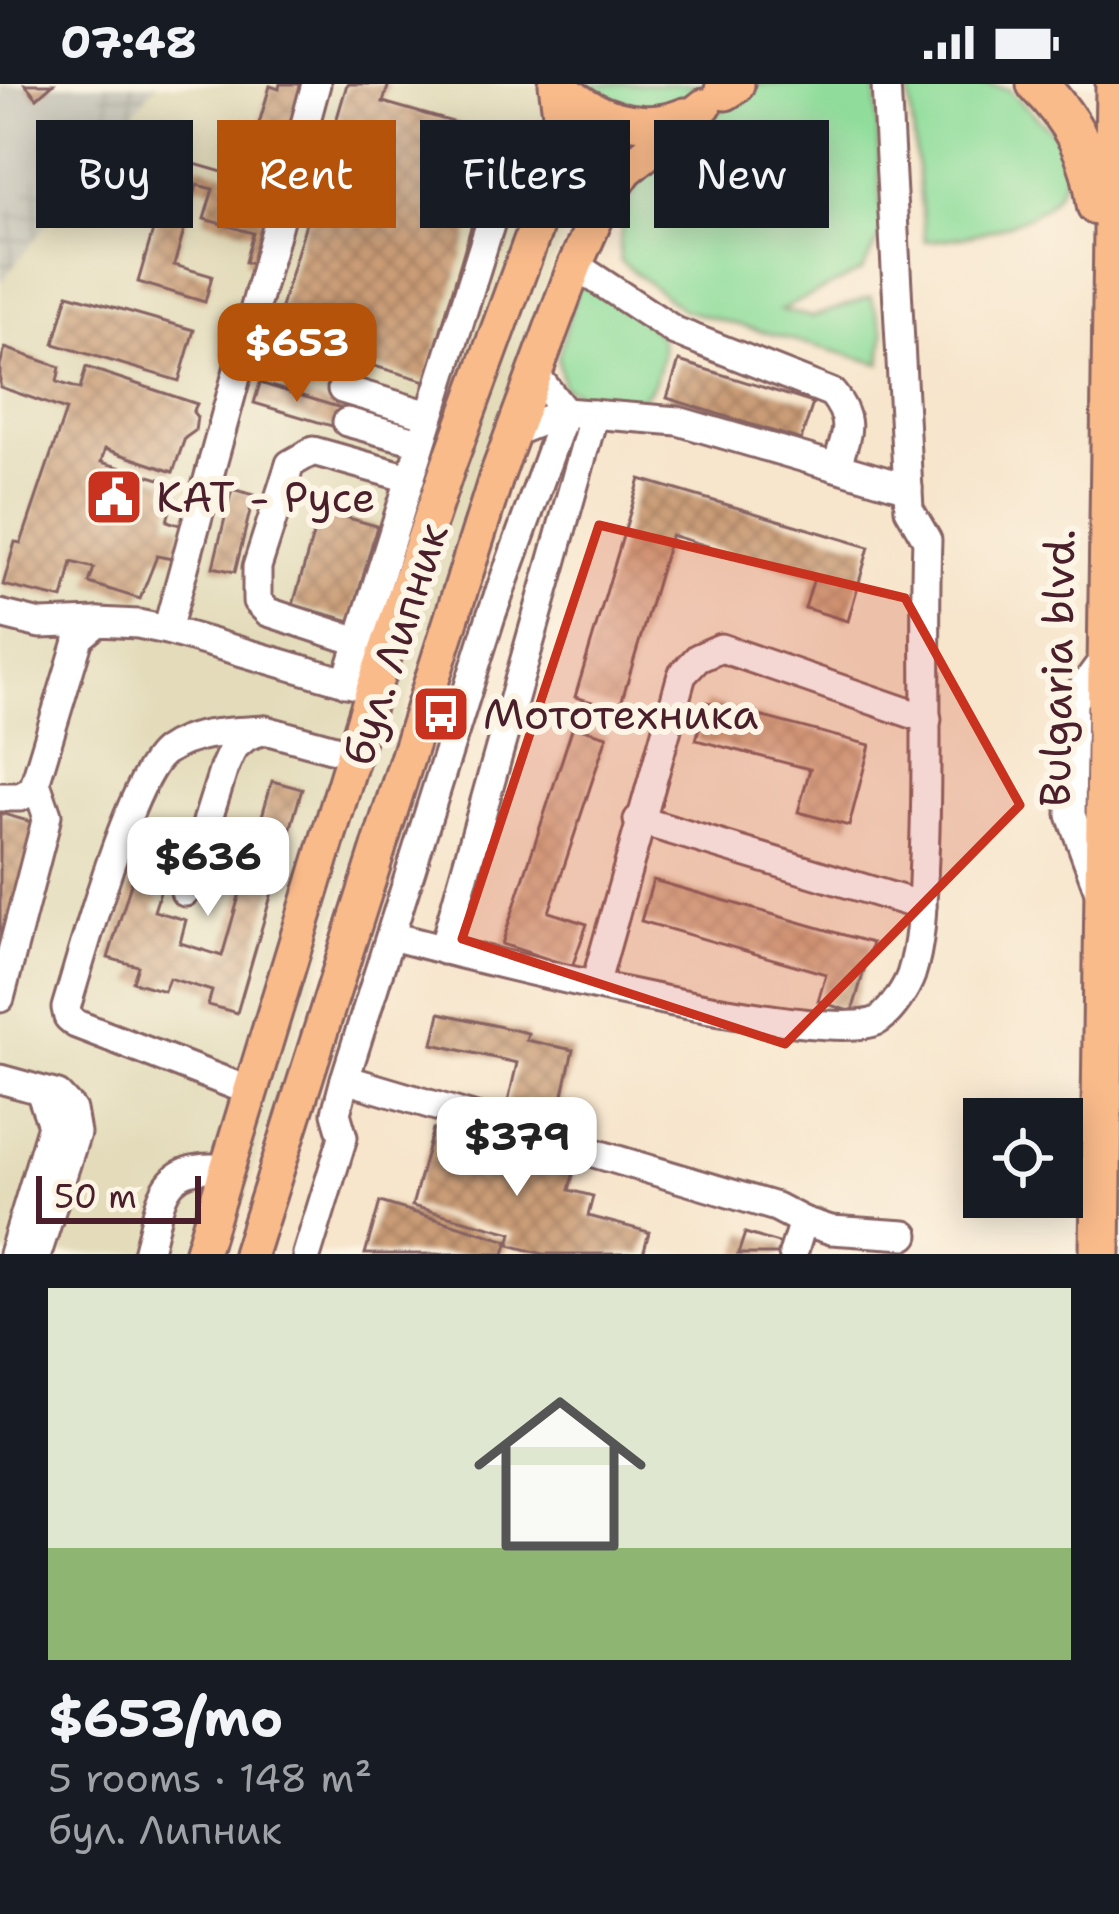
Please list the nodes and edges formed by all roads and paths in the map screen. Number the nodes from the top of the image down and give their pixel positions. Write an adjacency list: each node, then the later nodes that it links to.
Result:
1 (316, 84): 25 (lane)
2 (556, 84): 6 (main road); 7 (main road, бул. Липник)
3 (886, 84): 22 (lane)
4 (1037, 84): 11 (highway)
5 (1116, 84): 11 (highway, Bulgaria blvd.)
6 (723, 91): 10 (main road, бул. Липник)
7 (560, 120)
8 (489, 228): 13 (lane)
9 (535, 228): 15 (main road, бул. Липник)
10 (575, 265): 12 (main road, бул. Липник); 20 (lane)
11 (1110, 361): 57 (highway, Bulgaria blvd.)
12 (535, 374): 16 (lane); 19 (main road, бул. Липник)
13 (438, 387): 15 (lane); 18 (lane)
14 (342, 389): 18 (lane)
15 (473, 397): 27 (main road, бул. Липник)
16 (579, 413): 19 (lane); 20 (lane); 36 (lane); 37 (lane)
17 (347, 422): 18 (lane)
18 (425, 429): 21 (lane)
19 (514, 432): 44 (main road, бул. Липник)
20 (836, 467): 22 (lane)
21 (409, 478): 26 (lane); 26 (lane)
22 (908, 488): 28 (lane)
23 (0, 614): 24 (lane)
24 (98, 622): 25 (lane); 31 (lane)
25 (167, 630): 27 (lane)
26 (360, 642): 27 (lane)
27 (360, 687): 30 (main road, бул. Липник)
28 (927, 719): 33 (lane); 35 (lane)
29 (265, 730): 30 (lane); 34 (lane); 43 (lane)
30 (353, 754): 43 (main road, бул. Липник)
31 (36, 783): 32 (lane); 39 (lane)
32 (0, 796)
33 (638, 820): 35 (lane); 38 (lane)
34 (185, 892)
35 (922, 906): 38 (lane)
36 (391, 936): 37 (lane); 41 (lane)
37 (443, 950): 38 (lane)
38 (595, 985)
39 (0, 998)
40 (0, 1079): 42 (lane)
41 (344, 1079): 45 (lane); 47 (lane)
42 (40, 1091): 51 (lane); 52 (lane)
43 (250, 1091): 44 (main road); 46 (main road, бул. Липник)
44 (295, 1104): 45 (lane); 50 (main road, бул. Липник)
45 (336, 1113): 55 (lane)
46 (226, 1169): 53 (lane); 54 (main road, бул. Липник)
47 (803, 1221): 49 (lane); 56 (lane)
48 (905, 1235): 49 (lane)
49 (830, 1242)
50 (255, 1253)
51 (14, 1254)
52 (38, 1254)
53 (147, 1254)
54 (201, 1254)
55 (308, 1254)
56 (793, 1254)
57 (1100, 1254)

